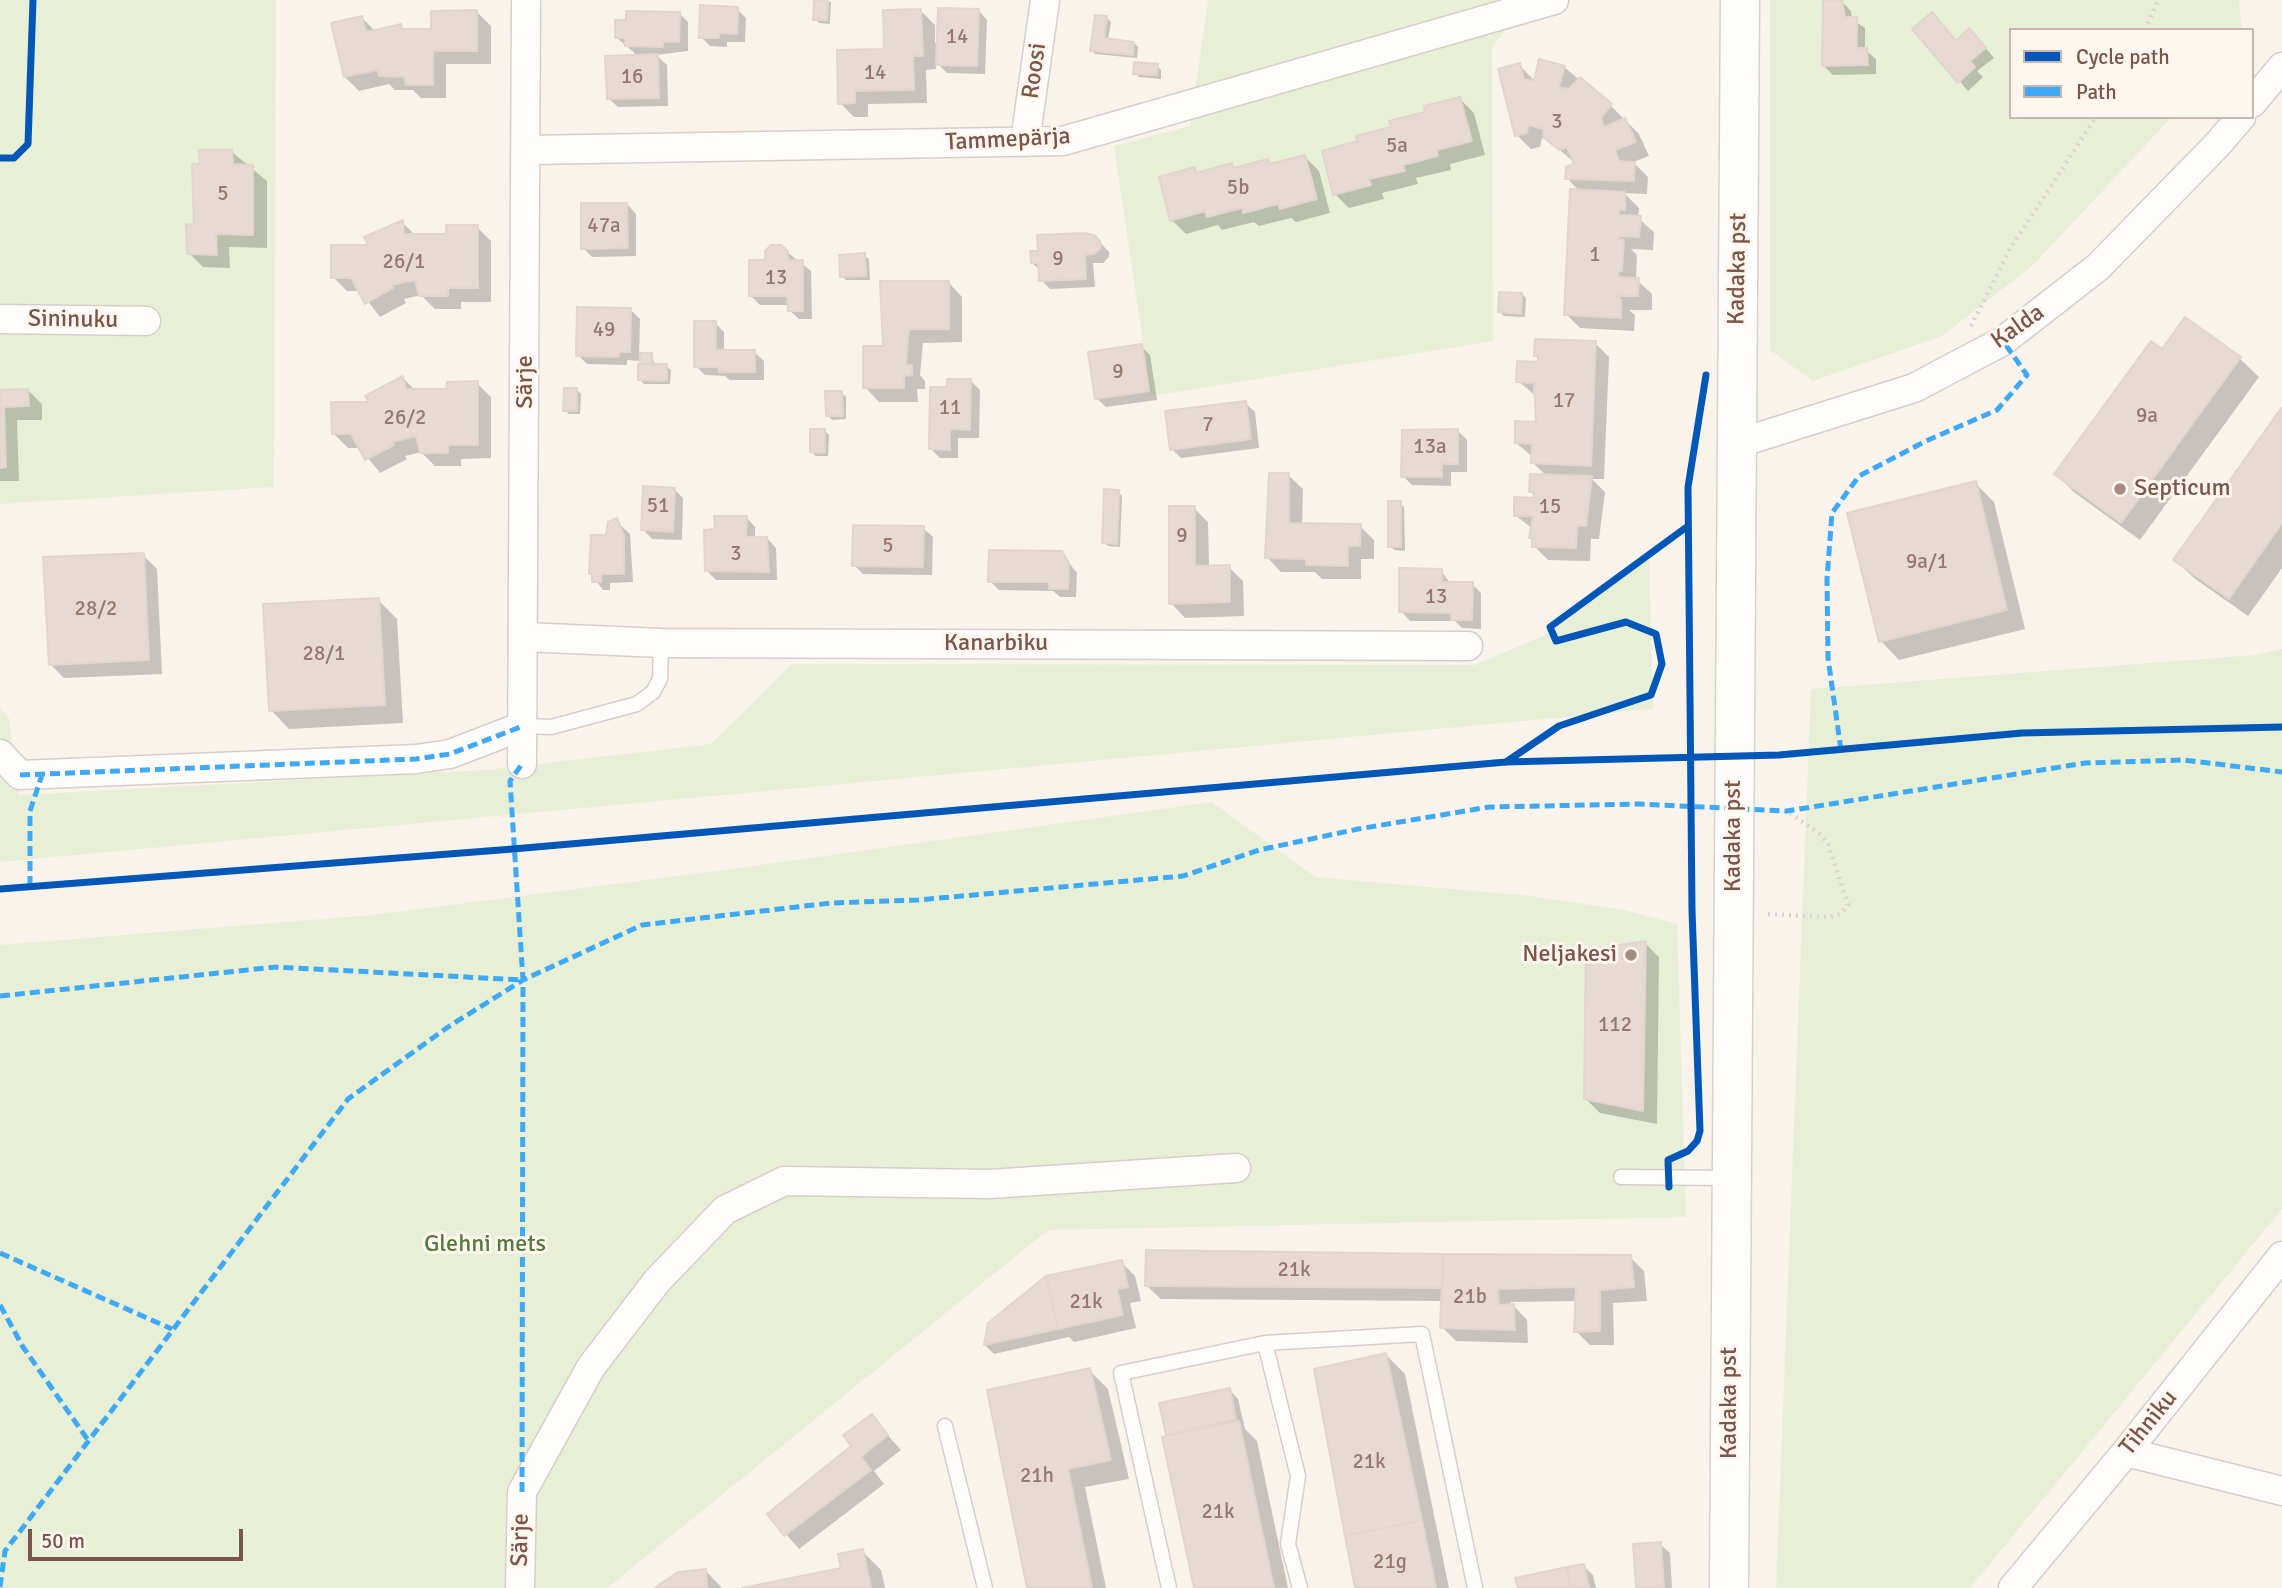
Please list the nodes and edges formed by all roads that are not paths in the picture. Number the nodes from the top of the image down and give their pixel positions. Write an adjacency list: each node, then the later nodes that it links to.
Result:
1 (526, 0): 9 (street, Särje)
2 (1045, 0): 8 (street, Roosi)
3 (1554, 0): 8 (street, Tammepärja)
4 (1740, 0): 12 (main road, Kadaka pst)
5 (2282, 67): 6 (street)
6 (2254, 101)
7 (2239, 119): 12 (street, Kalda)
8 (1025, 142): 9 (street, Tammepärja)
9 (527, 150): 13 (street, Särje)
10 (0, 319): 11 (street, Sininuku)
11 (146, 321)
12 (1736, 444): 21 (main road, Kadaka pst)
13 (525, 637): 14 (street, Kanarbiku); 16 (street, Särje)
14 (661, 643): 15 (street, Kanarbiku); 16 (lane)
15 (1468, 646)
16 (523, 726): 17 (street); 18 (street, Särje)
17 (0, 754)
18 (522, 764)
19 (1236, 1168): 27 (street, Särje)
20 (1621, 1177): 21 (lane)
21 (1732, 1178): 32 (main road, Kadaka pst)
22 (2282, 1256): 25 (street, Tihniku)
23 (1265, 1343): 29 (lane); 30 (lane); 31 (lane)
24 (945, 1426): 28 (lane)
25 (2126, 1452): 26 (street); 33 (street, Tihniku)
26 (2282, 1491)
27 (520, 1588)
28 (985, 1588)
29 (1169, 1588)
30 (1300, 1588)
31 (1475, 1588)
32 (1729, 1588)
33 (2013, 1588)

